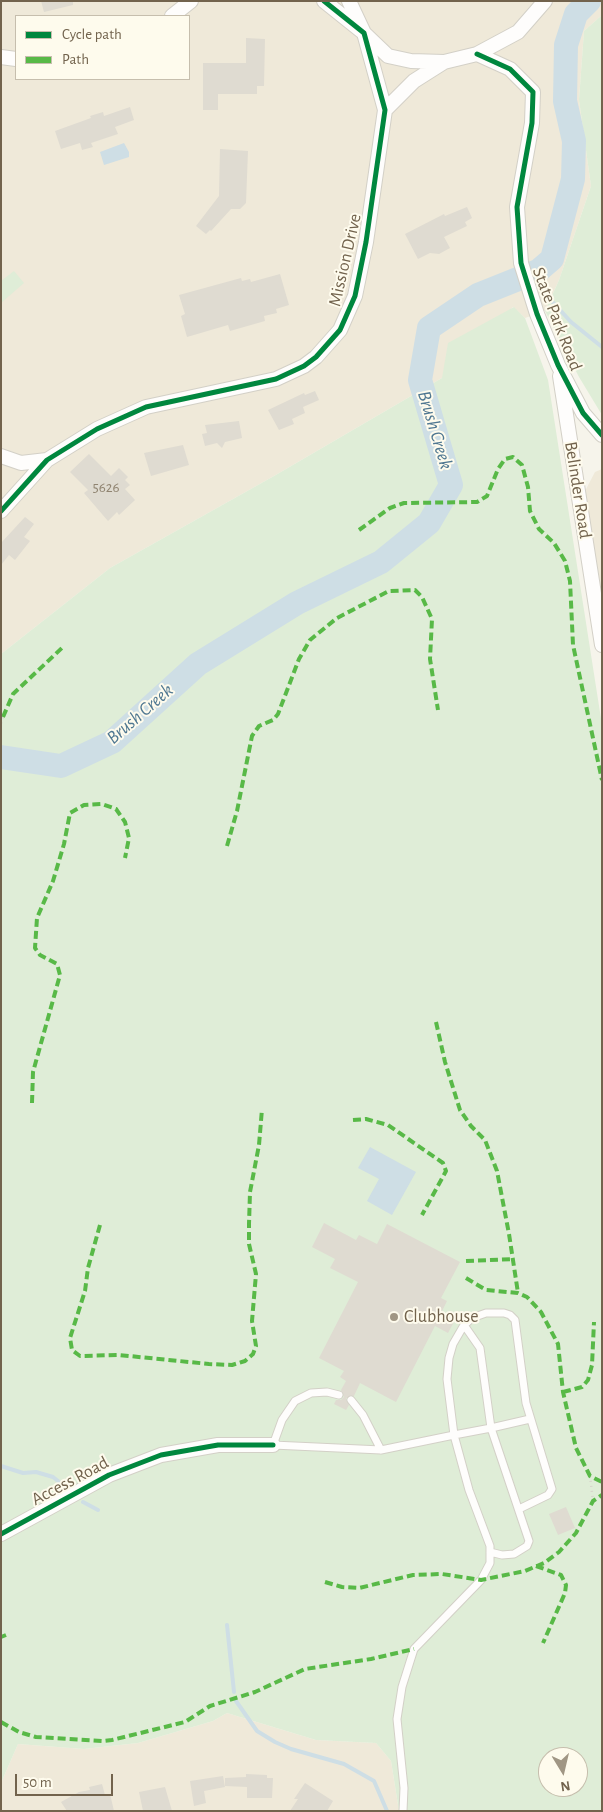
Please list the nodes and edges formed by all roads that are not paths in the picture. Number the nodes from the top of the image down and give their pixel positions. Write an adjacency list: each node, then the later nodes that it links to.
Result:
1 (191, 1): 5 (street)
2 (324, 1): 6 (street)
3 (349, 1): 6 (street)
4 (546, 1): 7 (street)
5 (173, 15)
6 (364, 33): 10 (street); 11 (street, Mission Drive)
7 (477, 54): 10 (street); 12 (street, State Park Road)
8 (1, 56): 9 (street)
9 (15, 59)
10 (444, 62): 11 (street)
11 (385, 110): 15 (street, Mission Drive)
12 (558, 365): 13 (street, State Park Road); 17 (street, Belinder Road)
13 (602, 435)
14 (1, 456): 15 (street)
15 (47, 460): 16 (street, Mission Drive)
16 (1, 511)
17 (602, 645)
18 (464, 1325): 21 (lane); 22 (lane); 23 (lane)
19 (339, 1395): 24 (lane)
20 (351, 1400): 25 (lane)
21 (530, 1419): 22 (lane); 26 (lane)
22 (491, 1428): 23 (lane); 26 (lane)
23 (454, 1435): 25 (lane); 28 (lane)
24 (273, 1445): 25 (lane); 27 (street, Access Road)
25 (381, 1450)
26 (519, 1509): 28 (lane)
27 (1, 1534)
28 (490, 1552): 29 (lane)
29 (403, 1811)

